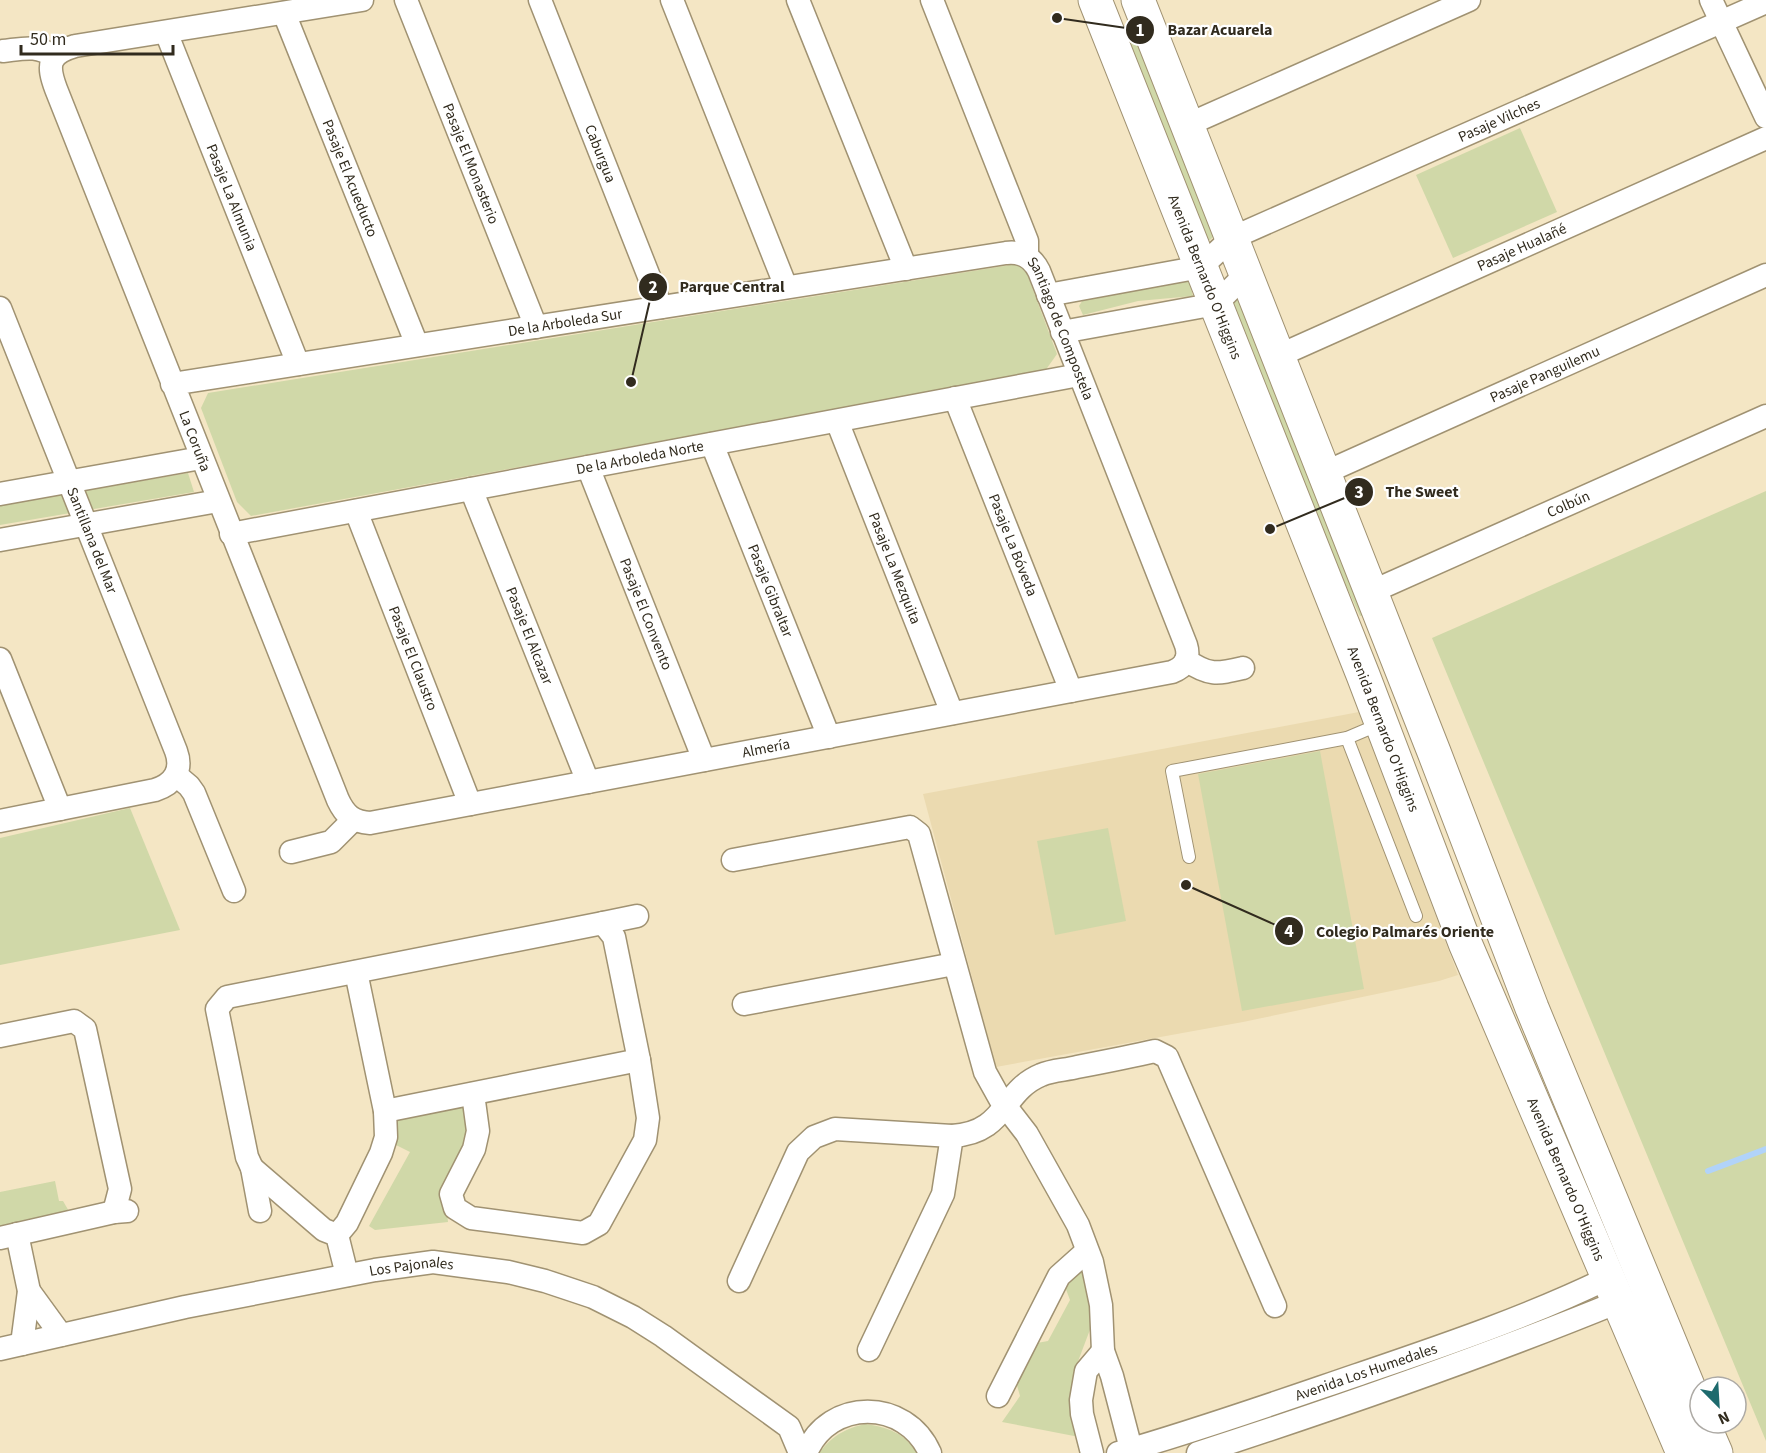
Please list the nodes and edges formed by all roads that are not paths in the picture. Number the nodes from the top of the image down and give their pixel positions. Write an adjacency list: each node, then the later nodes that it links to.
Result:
1 (362, 0): 13 (street)
2 (406, 0): 32 (street, Pasaje El Monasterio)
3 (540, 0): 30 (street, Caburgua)
4 (672, 0): 27 (street)
5 (798, 0): 24 (street)
6 (933, 0): 22 (street, Santiago de Compostela)
7 (1129, 0): 12 (main road)
8 (1138, 0): 19 (main road)
9 (1468, 0): 19 (street)
10 (1711, 0): 14 (street)
11 (1766, 2): 14 (street, Pasaje Vilches)
12 (1098, 7): 23 (main road, Avenida Bernardo O'Higgins)
13 (284, 13): 15 (street); 34 (street, Pasaje El Acueducto)
14 (1721, 22): 18 (street); 21 (street, Pasaje Vilches)
15 (166, 32): 17 (street); 36 (street, Pasaje La Almunia)
16 (3, 51): 17 (street)
17 (54, 57): 39 (street, La Coruña)
18 (1766, 117)
19 (1187, 125): 21 (main road)
20 (1766, 138): 35 (street, Pasaje Hualañé)
21 (1232, 238): 23 (street); 25 (main road)
22 (1027, 256): 24 (street, De la Arboleda Sur); 28 (street, Santiago de Compostela)
23 (1201, 267): 28 (street); 29 (main road, Avenida Bernardo O'Higgins)
24 (906, 269): 27 (street, De la Arboleda Sur)
25 (1246, 274): 29 (street); 35 (main road)
26 (1766, 275): 46 (street, Pasaje Panguilemu)
27 (786, 287): 30 (street, De la Arboleda Sur)
28 (1048, 295): 33 (street, Santiago de Compostela)
29 (1216, 304): 33 (street); 55 (main road, Avenida Bernardo O'Higgins)
30 (661, 307): 32 (street, De la Arboleda Sur)
31 (0, 308): 47 (street, Santillana del Mar)
32 (536, 327): 34 (street, De la Arboleda Sur)
33 (1066, 342): 37 (street, Santiago de Compostela); 38 (street)
34 (417, 345): 36 (street, De la Arboleda Sur)
35 (1278, 356): 46 (main road)
36 (298, 364): 39 (street, De la Arboleda Sur)
37 (1079, 375): 38 (street, De la Arboleda Norte); 58 (street, Santiago de Compostela)
38 (1047, 381): 40 (street, De la Arboleda Norte)
39 (172, 384): 44 (street, La Coruña)
40 (955, 398): 42 (street, De la Arboleda Norte); 60 (street, Pasaje La Bóveda)
41 (1766, 416): 56 (street, Colbún)
42 (837, 421): 43 (street, De la Arboleda Norte); 61 (street, Pasaje La Mezquita)
43 (712, 444): 45 (street, De la Arboleda Norte); 63 (street, Pasaje Gibraltar)
44 (201, 458): 47 (street); 50 (street, La Coruña)
45 (588, 467): 48 (street, De la Arboleda Norte); 65 (street, Pasaje El Convento)
46 (1324, 473): 56 (main road)
47 (69, 482): 49 (street); 52 (street, Santillana del Mar)
48 (471, 489): 51 (street, De la Arboleda Norte); 67 (street, Pasaje El Alcazar)
49 (0, 494)
50 (218, 501): 52 (street); 53 (street, La Coruña)
51 (356, 511): 53 (street, De la Arboleda Norte); 68 (street, Pasaje El Claustro)
52 (86, 524): 54 (street); 66 (street, Santillana del Mar)
53 (231, 534): 70 (street, La Coruña)
54 (0, 540)
55 (1333, 601): 56 (main road); 62 (main road, Avenida Bernardo O'Higgins)
56 (1377, 606): 103 (main road)
57 (0, 659): 69 (street)
58 (1186, 660): 59 (street); 60 (street, Almería)
59 (1243, 668)
60 (1071, 691): 61 (street, Almería)
61 (952, 714): 63 (street, Almería)
62 (1382, 724): 64 (lane); 95 (main road, Avenida Bernardo O'Higgins)
63 (829, 737): 65 (street, Almería)
64 (1347, 738): 73 (lane); 77 (lane)
65 (704, 760): 67 (street, Almería)
66 (176, 775): 69 (street); 75 (street)
67 (588, 782): 68 (street, Almería)
68 (470, 804): 70 (street, Almería)
69 (60, 809): 71 (street)
70 (354, 820): 72 (street)
71 (0, 821)
72 (291, 852)
73 (1189, 857)
74 (733, 860): 79 (street)
75 (234, 891)
76 (637, 916): 78 (street)
77 (1416, 916)
78 (603, 923): 80 (street); 83 (street)
79 (954, 964): 81 (street); 85 (street)
80 (356, 972): 86 (street); 88 (street)
81 (744, 1004)
82 (0, 1036): 90 (street)
83 (639, 1060): 84 (street); 84 (street)
84 (473, 1094): 86 (street)
85 (1006, 1108): 87 (street); 92 (street); 97 (street)
86 (385, 1111): 91 (street)
87 (952, 1136): 94 (street); 101 (street)
88 (252, 1168): 89 (street); 91 (street)
89 (260, 1210)
90 (5, 1232): 96 (street)
91 (338, 1240): 93 (street)
92 (1087, 1251): 102 (street); 104 (street)
93 (347, 1275): 98 (street, Los Pajonales); 106 (street, Los Pajonales)
94 (739, 1281)
95 (1613, 1290): 108 (street, Avenida Los Humedales); 113 (street, Avenida Los Humedales); 114 (main road, Avenida Bernardo O'Higgins)
96 (29, 1291): 98 (street); 99 (street)
97 (1275, 1306)
98 (61, 1335): 99 (street, Los Pajonales)
99 (22, 1344): 100 (street, Los Pajonales)
100 (0, 1349)
101 (869, 1350)
102 (1103, 1351): 108 (street); 112 (street)
103 (1688, 1386)
104 (998, 1396)
105 (826, 1425): 106 (street); 109 (street); 111 (street)
106 (789, 1427): 110 (street)
107 (1708, 1435): 115 (main road)
108 (1124, 1451)
109 (931, 1452)
110 (800, 1453)
111 (806, 1453)
112 (1092, 1453)
113 (1198, 1453)
114 (1683, 1453)
115 (1716, 1453)

